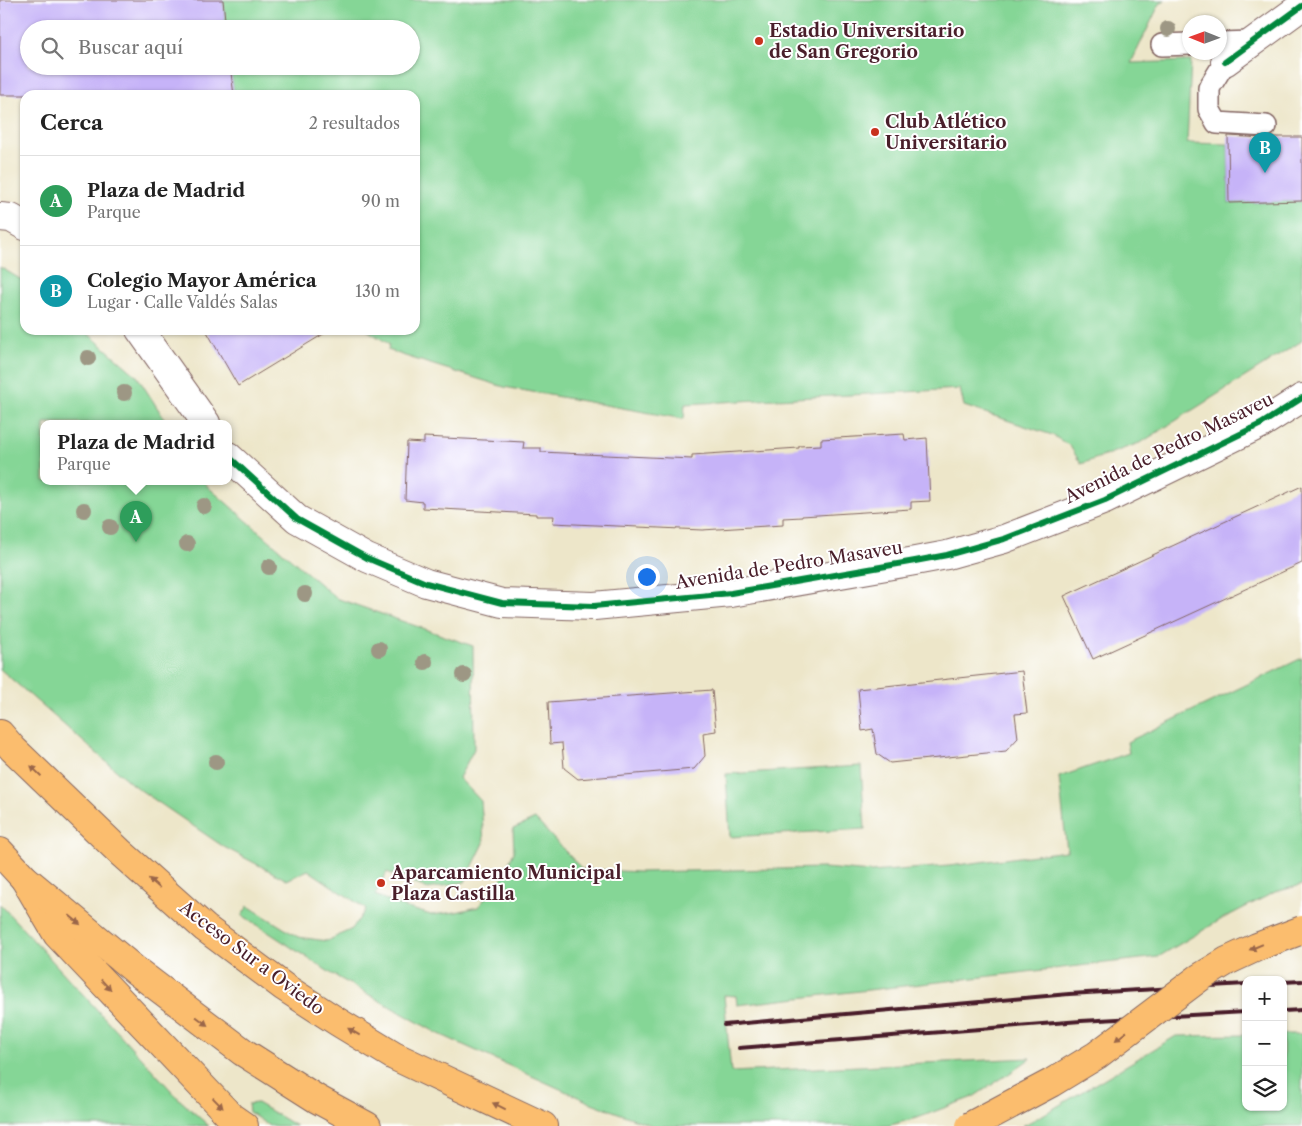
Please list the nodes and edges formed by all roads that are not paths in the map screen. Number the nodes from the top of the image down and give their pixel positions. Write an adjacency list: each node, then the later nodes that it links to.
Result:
1 (1302, 6): 4 (street)
2 (1182, 45): 3 (lane)
3 (1162, 46)
4 (1227, 51)
5 (1219, 60): 6 (lane)
6 (1266, 126)
7 (0, 217): 8 (street)
8 (20, 223)
9 (144, 335): 11 (street)
10 (1302, 398): 12 (street, Avenida de Pedro Masaveu)
11 (204, 420)
12 (232, 460)
13 (0, 734): 19 (highway, Acceso Sur a Oviedo, one-way to 13)
14 (0, 852): 15 (highway)
15 (24, 878): 17 (highway, one-way to 17); 18 (highway, one-way to 18)
16 (1302, 930): 20 (highway, one-way to 20, bridge)
17 (244, 1126)
18 (367, 1126)
19 (543, 1126)
20 (970, 1126)

